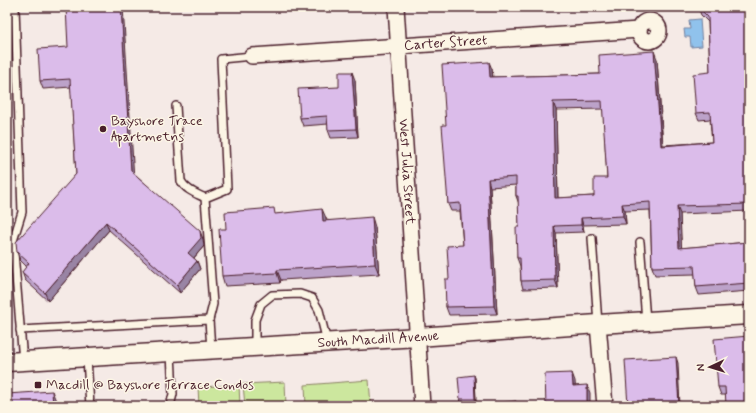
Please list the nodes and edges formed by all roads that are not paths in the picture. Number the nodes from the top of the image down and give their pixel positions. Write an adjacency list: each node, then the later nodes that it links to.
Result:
1 (15, 7): 14 (lane)
2 (396, 7): 4 (street, West Julia Street)
3 (639, 30): 4 (street, Carter Street)
4 (399, 45): 5 (street, Carter Street); 15 (street, West Julia Street)
5 (252, 56): 7 (lane)
6 (176, 106): 7 (lane)
7 (205, 198): 11 (lane)
8 (592, 238): 13 (lane)
9 (640, 242): 12 (lane)
10 (749, 315): 12 (street, South Macdill Avenue)
11 (209, 320): 14 (lane); 18 (lane)
12 (646, 321): 13 (street, South Macdill Avenue)
13 (598, 324): 15 (street, South Macdill Avenue); 25 (street)
14 (20, 330): 21 (lane)
15 (418, 337): 16 (street, South Macdill Avenue); 24 (street, West Julia Street)
16 (327, 343): 17 (street, South Macdill Avenue); 17 (lane)
17 (255, 347): 18 (street, South Macdill Avenue)
18 (210, 350): 19 (street, South Macdill Avenue)
19 (171, 352): 20 (street, South Macdill Avenue); 23 (lane)
20 (87, 357): 21 (street, South Macdill Avenue); 22 (lane)
21 (15, 362)
22 (90, 406)
23 (170, 406)
24 (422, 406)
25 (605, 406)

